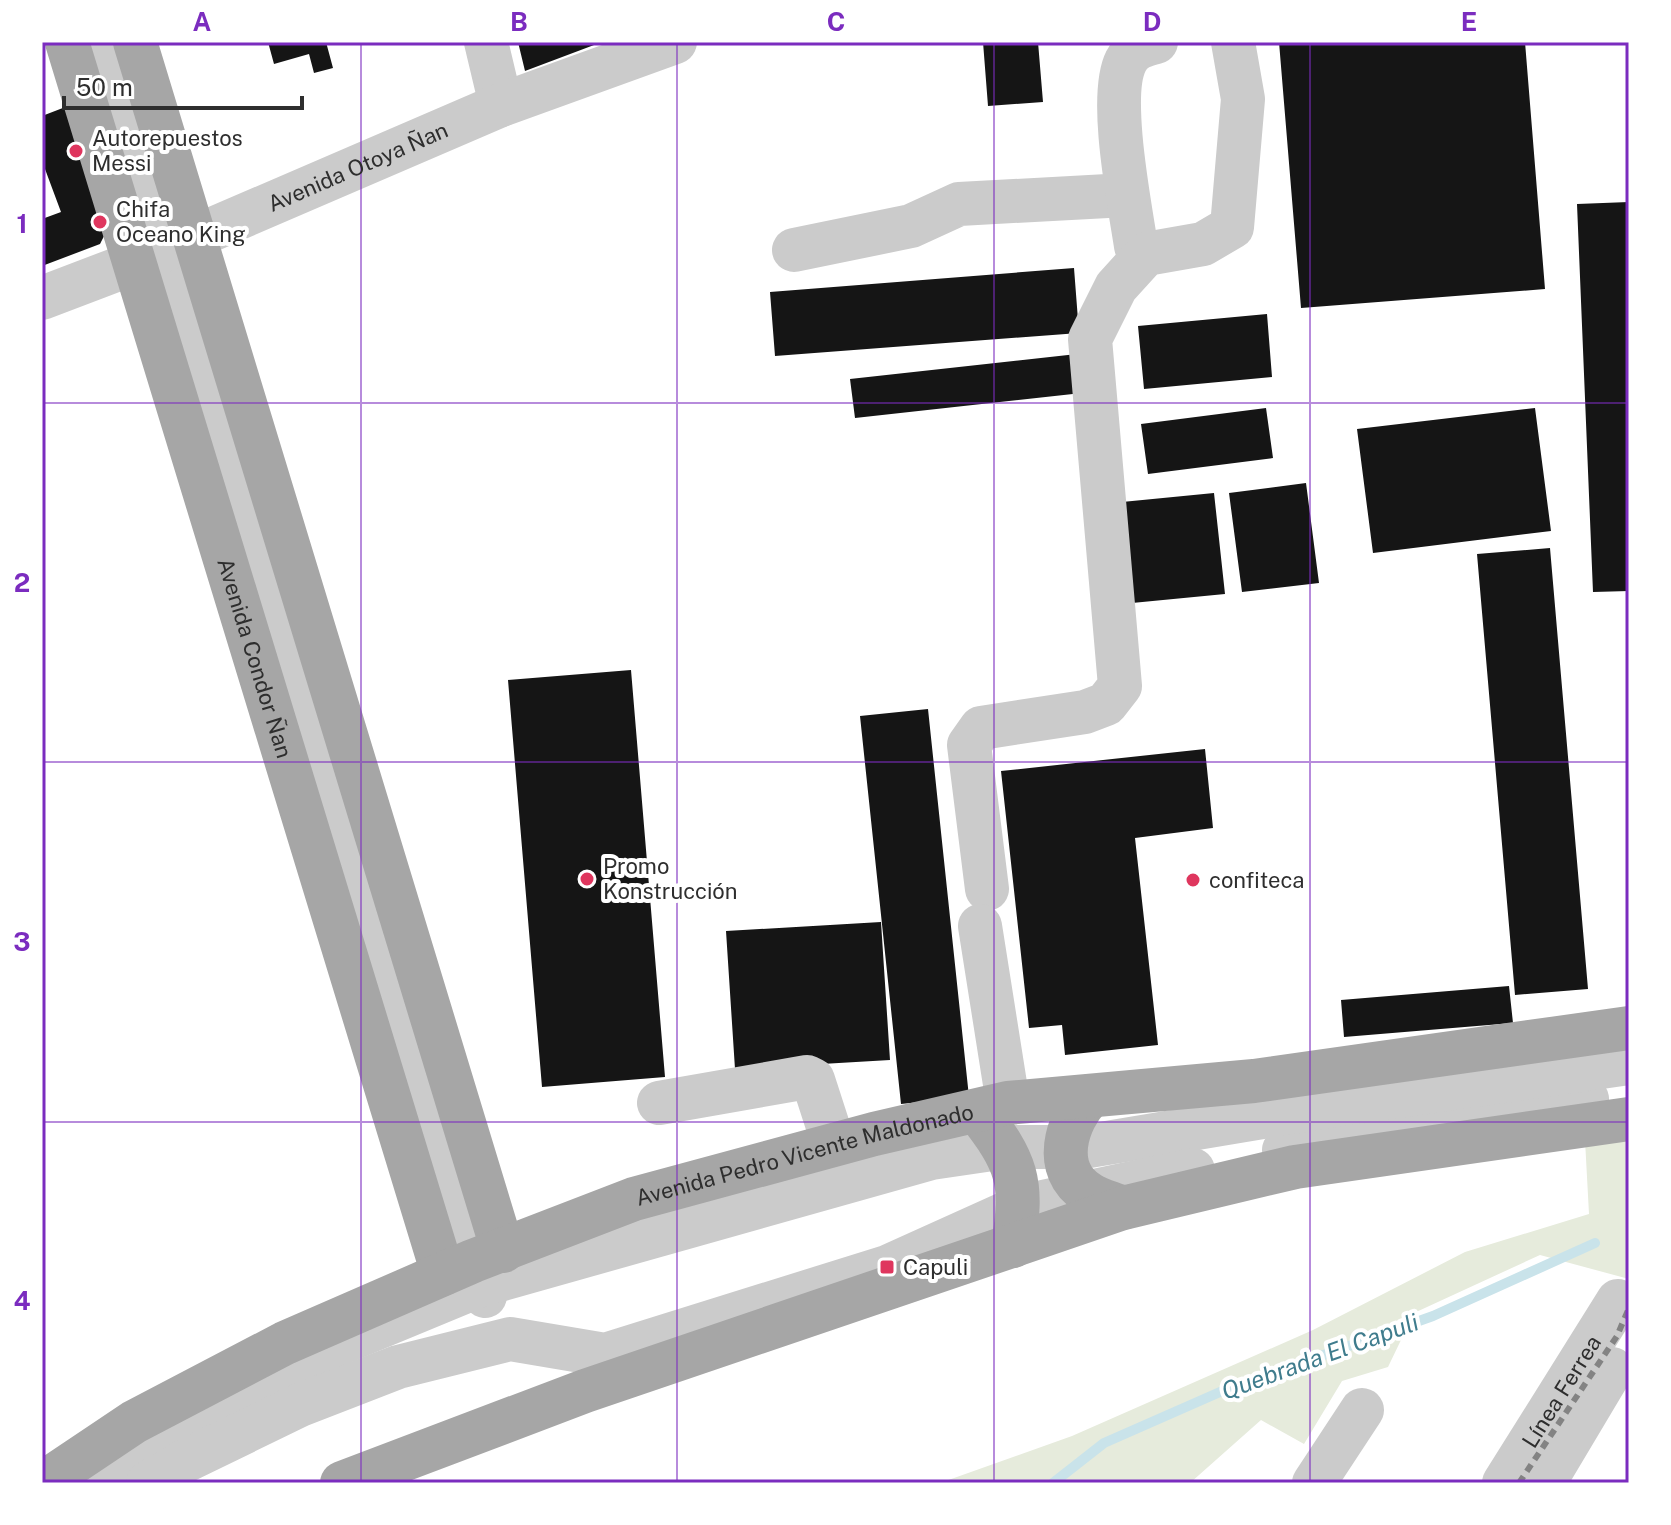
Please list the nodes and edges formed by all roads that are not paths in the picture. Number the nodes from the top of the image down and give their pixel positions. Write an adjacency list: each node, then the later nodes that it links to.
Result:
1 (67, 42): 11 (main road, Avenida Condor Ñan)
2 (96, 42): 11 (street)
3 (135, 42): 11 (main road, Avenida Condor Ñan)
4 (486, 42): 8 (street)
5 (675, 42): 8 (street, Avenida Otoya Ñan)
6 (1156, 42): 9 (street)
7 (1233, 42): 12 (street)
8 (501, 105): 11 (street, Avenida Otoya Ñan)
9 (1126, 195): 10 (street); 12 (street)
10 (794, 250)
11 (161, 251): 13 (street, Avenida Otoya Ñan); 26 (main road, Avenida Condor Ñan); 26 (main road, Avenida Condor Ñan)
12 (1146, 254): 19 (street)
13 (42, 298)
14 (1629, 1028): 17 (main road, Avenida Pedro Vicente Maldonado)
15 (1629, 1063): 23 (street)
16 (1629, 1092): 24 (street)
17 (1090, 1096): 19 (main road, Avenida Pedro Vicente Maldonado); 23 (main road)
18 (659, 1103): 21 (street)
19 (993, 1107): 21 (main road, Avenida Pedro Vicente Maldonado); 22 (main road)
20 (1629, 1119): 24 (main road)
21 (834, 1145): 26 (main road, Avenida Pedro Vicente Maldonado)
22 (1006, 1147): 23 (street); 25 (main road); 26 (street)
23 (1065, 1149): 24 (main road)
24 (1105, 1200): 25 (main road)
25 (1016, 1226): 28 (street); 34 (main road)
26 (475, 1268): 28 (street); 31 (main road, Avenida Pedro Vicente Maldonado); 32 (street)
27 (1618, 1301): 36 (street, Línea Ferrea)
28 (510, 1339): 33 (street)
29 (1612, 1369): 37 (street, Línea Ferrea)
30 (1362, 1410): 35 (street)
31 (43, 1483)
32 (86, 1483)
33 (148, 1483)
34 (342, 1483)
35 (1314, 1483)
36 (1504, 1483)
37 (1544, 1483)

